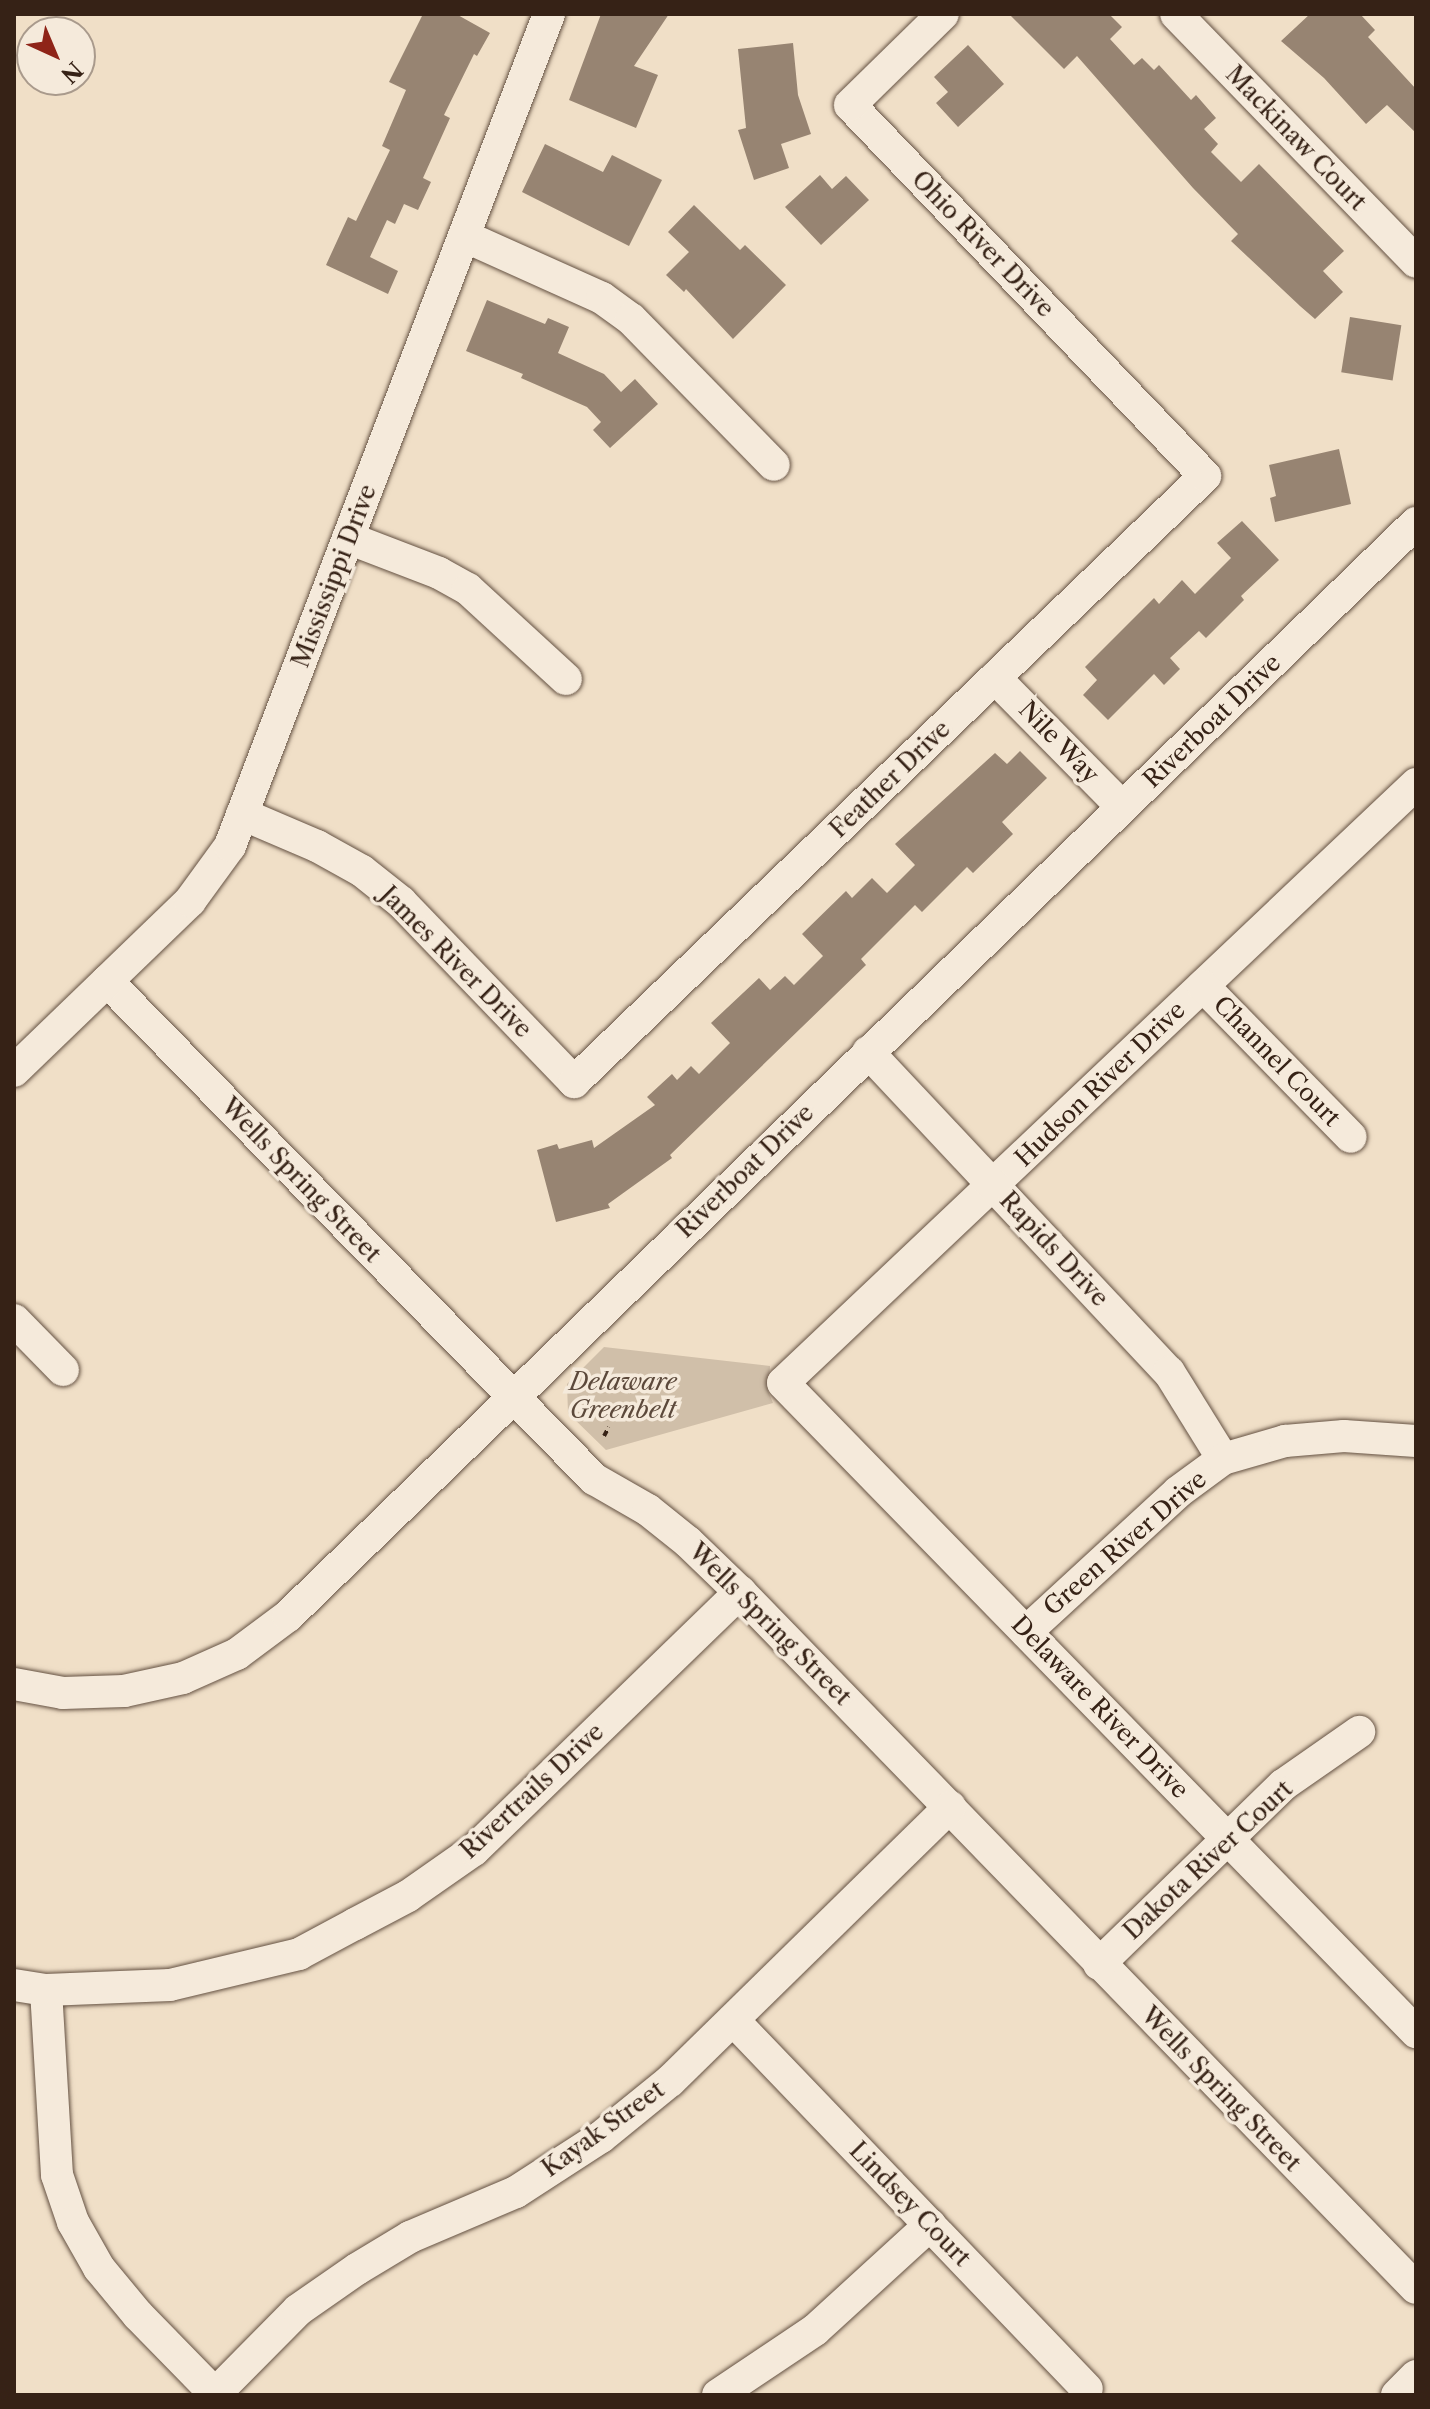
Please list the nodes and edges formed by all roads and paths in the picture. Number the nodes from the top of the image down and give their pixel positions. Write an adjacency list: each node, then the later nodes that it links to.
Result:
1 (549, 14): 4 (street, Mississippi Drive)
2 (943, 14): 7 (street, Ohio River Drive)
3 (1176, 14): 5 (street, Mackinaw Court)
4 (464, 236): 6 (street); 9 (street, Mississippi Drive)
5 (1416, 262)
6 (774, 465)
7 (1205, 476): 10 (street, Feather Drive)
8 (1416, 523): 13 (street, Riverboat Drive)
9 (348, 538): 11 (street); 14 (street, Mississippi Drive)
10 (995, 678): 13 (street, Nile Way); 19 (street, Feather Drive)
11 (566, 679)
12 (1416, 784): 16 (street, Hudson River Drive)
13 (1122, 807): 17 (street, Riverboat Drive)
14 (242, 814): 15 (street, Mississippi Drive); 19 (street, James River Drive)
15 (107, 981): 18 (street, Mississippi Drive); 25 (street, Wells Spring Street)
16 (1203, 986): 20 (street, Channel Court); 21 (street, Hudson River Drive)
17 (868, 1052): 21 (street, Rapids Drive); 25 (street, Riverboat Drive)
18 (14, 1071)
19 (574, 1082)
20 (1351, 1137)
21 (994, 1185): 24 (street, Hudson River Drive); 29 (street, Rapids Drive)
22 (14, 1320): 23 (street)
23 (63, 1370)
24 (783, 1383): 31 (street, Delaware River Drive)
25 (512, 1397): 30 (street, Wells Spring Street); 32 (street, Riverboat Drive)
26 (609, 1427): 27 (path)
27 (604, 1436)
28 (1416, 1441): 29 (street, Green River Drive)
29 (1223, 1459): 31 (street, Green River Drive)
30 (740, 1592): 34 (street, Wells Spring Street); 38 (street, Rivertrails Drive)
31 (1026, 1632): 35 (street, Delaware River Drive)
32 (14, 1684)
33 (1359, 1732): 35 (street, Dakota River Court)
34 (950, 1807): 36 (street, Wells Spring Street); 39 (street, Kayak Street)
35 (1228, 1838): 36 (street, Dakota River Court); 40 (street, Delaware River Drive)
36 (1099, 1964): 42 (street, Wells Spring Street)
37 (14, 1985): 38 (street, Rivertrails Drive)
38 (46, 1990): 45 (street)
39 (733, 2020): 41 (street, Lindsey Court); 45 (street, Kayak Street)
40 (1416, 2032)
41 (930, 2225): 44 (street, Lindsey Court); 46 (street)
42 (1416, 2288)
43 (1416, 2376): 47 (street)
44 (1087, 2389)
45 (215, 2394)
46 (718, 2395)
47 (1397, 2395)

